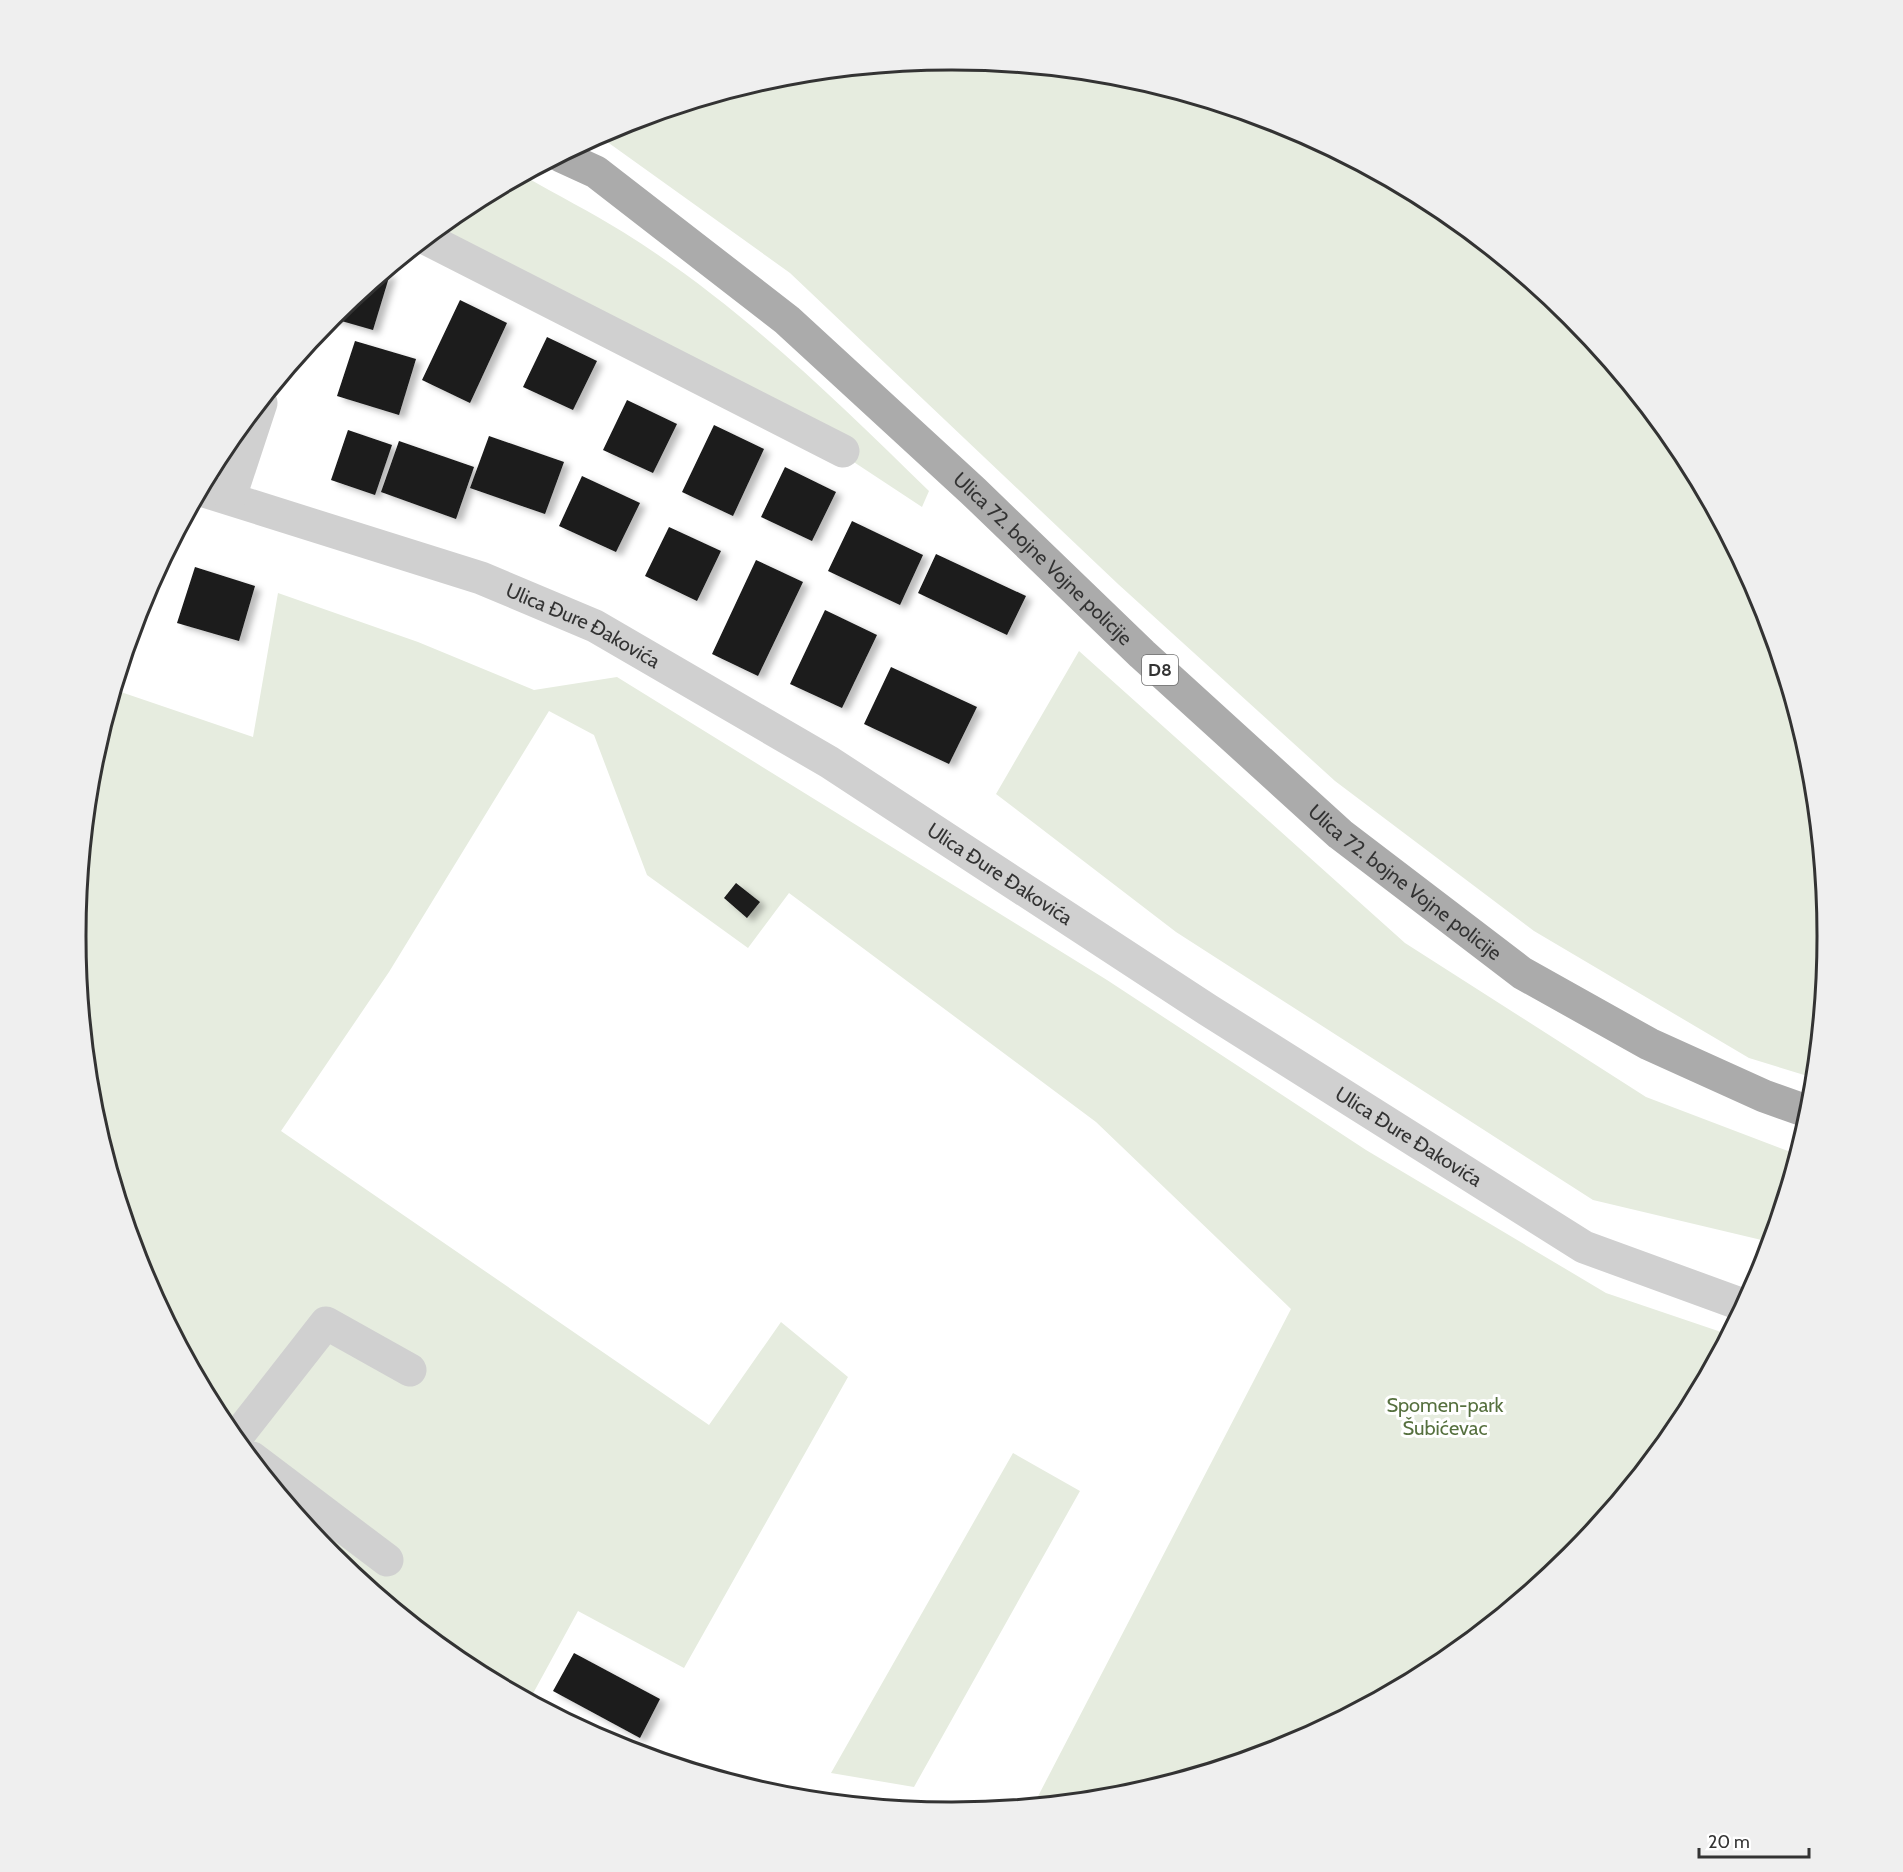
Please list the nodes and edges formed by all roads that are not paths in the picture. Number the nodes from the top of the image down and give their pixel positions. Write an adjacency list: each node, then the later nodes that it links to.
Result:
1 (569, 160): 6 (main road, Ulica 72. bojne Vojne policije / D8)
2 (434, 243): 4 (street)
3 (243, 440): 5 (street, Ulica Đure Đakovića)
4 (843, 452)
5 (216, 494): 7 (street, Ulica Đure Đakovića)
6 (1799, 1109)
7 (1735, 1302)
8 (410, 1371): 9 (street)
9 (242, 1431)
10 (275, 1476): 11 (street)
11 (387, 1560)

